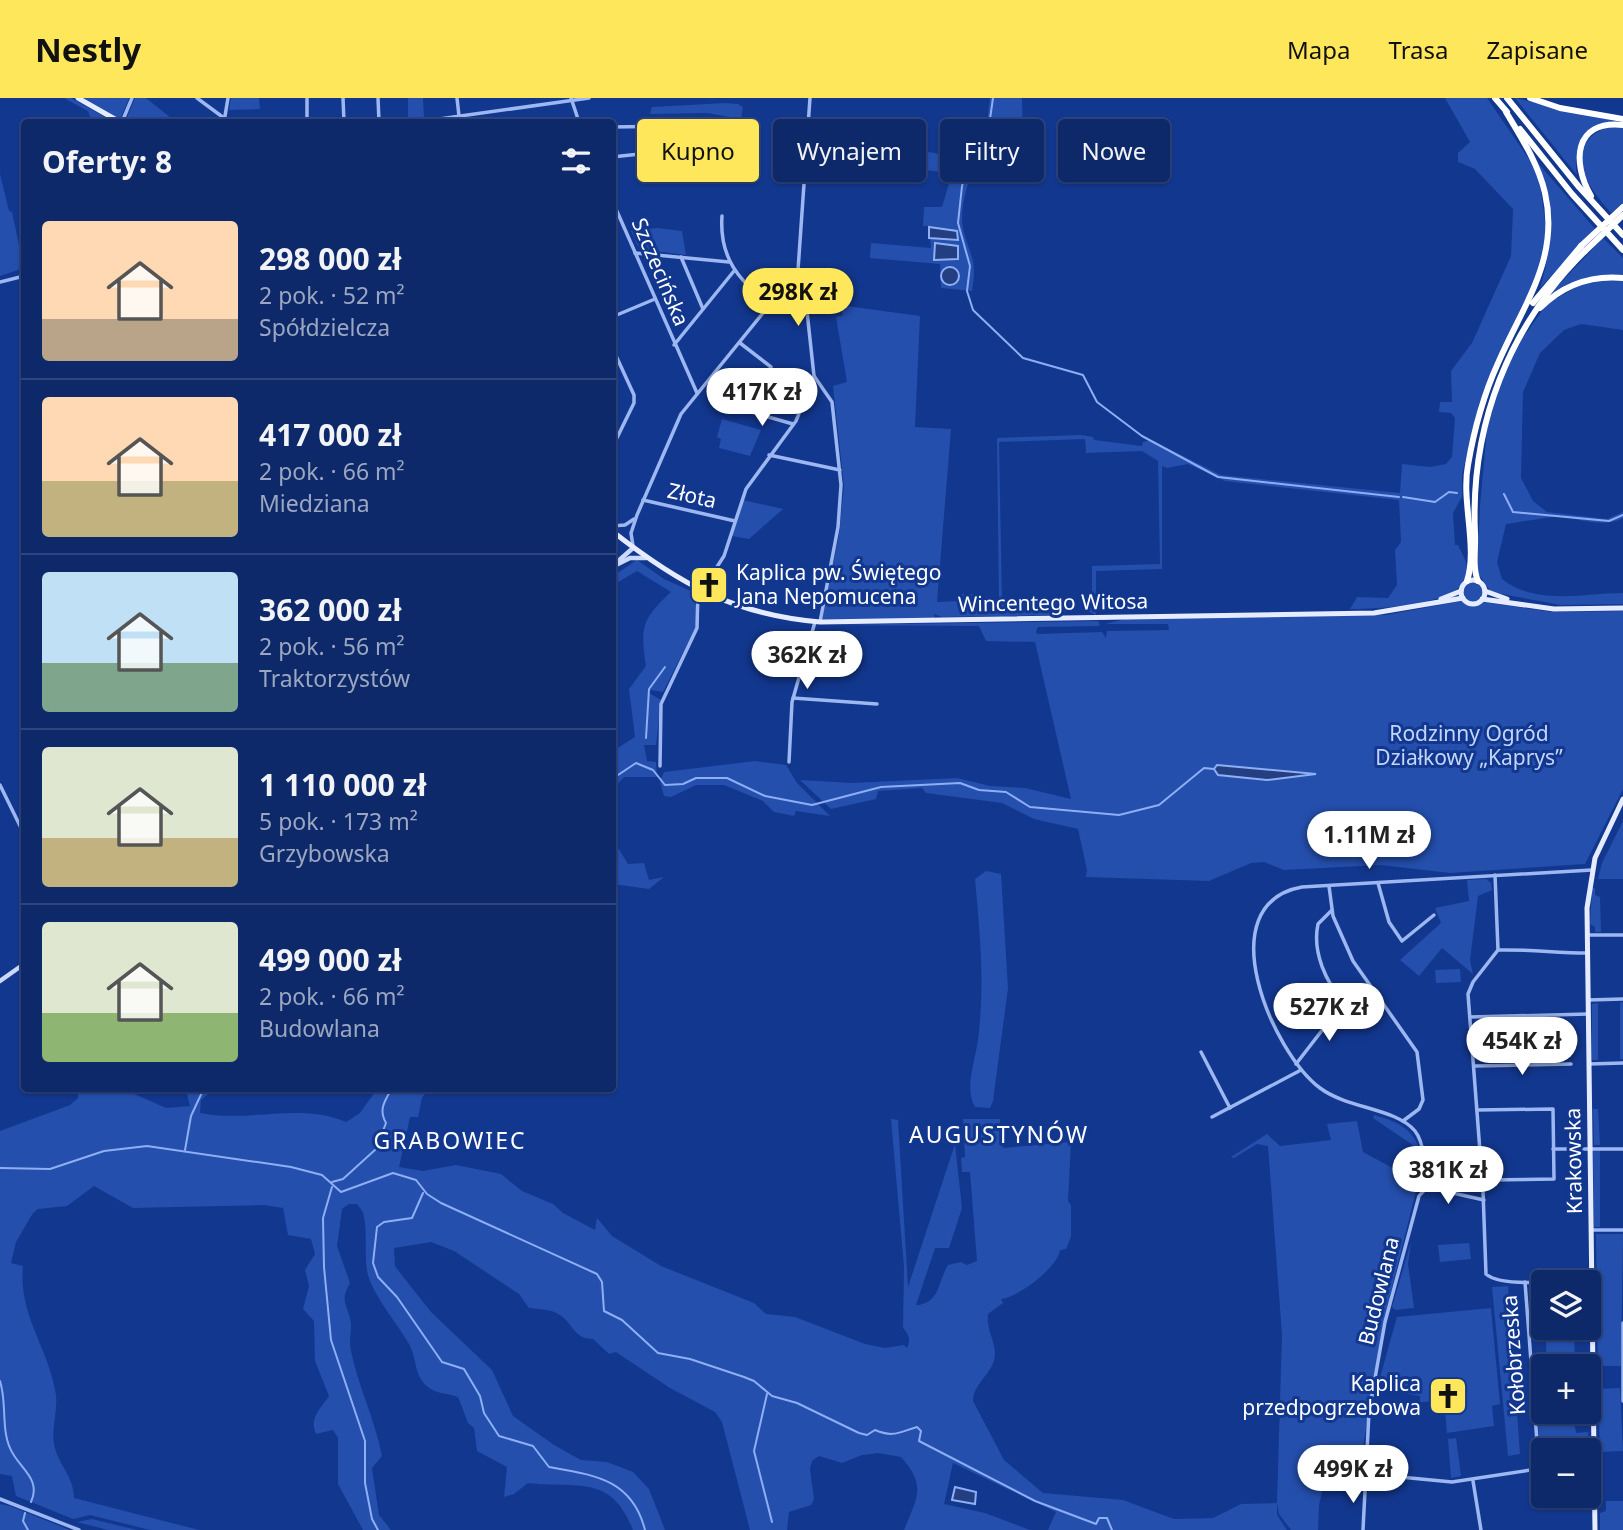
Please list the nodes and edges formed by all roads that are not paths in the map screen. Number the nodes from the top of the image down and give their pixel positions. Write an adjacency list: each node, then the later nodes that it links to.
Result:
1 (78, 98): 17 (main road)
2 (132, 98): 18 (street)
3 (197, 98): 19 (street)
4 (228, 98): 20 (street)
5 (307, 98): 21 (street)
6 (343, 98): 22 (street)
7 (378, 98): 23 (street)
8 (457, 98): 16 (street)
9 (589, 98): 14 (street)
10 (810, 98): 44 (street)
11 (1495, 98): 15 (highway)
12 (1507, 98): 34 (highway)
13 (1530, 98): 26 (highway)
14 (572, 99): 16 (street); 25 (street)
15 (1506, 111): 39 (highway); 52 (highway)
16 (459, 116): 24 (street)
17 (116, 119)
18 (122, 119)
19 (223, 119)
20 (224, 119)
21 (307, 119)
22 (344, 119)
23 (379, 119)
24 (438, 119)
25 (578, 119)
26 (1623, 119)
27 (1623, 125): 34 (highway)
28 (616, 127): 29 (street)
29 (637, 127)
30 (637, 154): 31 (street)
31 (616, 157)
32 (1623, 207): 38 (highway, bridge)
33 (616, 209): 40 (street, Szczecińska)
34 (1604, 215): 37 (highway)
35 (1623, 215): 38 (highway, bridge)
36 (722, 216): 42 (street)
37 (1623, 235)
38 (1583, 248): 52 (highway)
39 (1623, 250)
40 (635, 253): 41 (street); 48 (street, Szczecińska)
41 (681, 257): 42 (street); 50 (street)
42 (729, 262): 43 (street)
43 (734, 271): 49 (street); 50 (street)
44 (798, 272): 49 (street); 56 (street)
45 (21, 277): 47 (street)
46 (1623, 278): 52 (highway)
47 (0, 282)
48 (655, 299): 51 (street); 54 (street, Szczecińska)
49 (771, 306): 53 (street)
50 (703, 309): 54 (street)
51 (616, 315)
52 (1521, 327): 78 (highway); 79 (highway)
53 (740, 343): 57 (street); 58 (street)
54 (674, 345): 57 (street, Szczecińska)
55 (616, 356): 61 (street)
56 (814, 376): 58 (street); 63 (street)
57 (698, 394): 64 (street)
58 (807, 397): 60 (street)
59 (741, 409): 60 (street)
60 (793, 425): 62 (street)
61 (616, 440)
62 (769, 455): 63 (street); 66 (street)
63 (840, 470): 88 (street)
64 (643, 500): 65 (street); 66 (street, Złota)
65 (637, 515): 67 (street); 72 (street)
66 (735, 521): 80 (street)
67 (622, 526): 68 (street); 69 (street)
68 (616, 529)
69 (616, 529)
70 (616, 532): 73 (main road, Wincentego Witosa)
71 (616, 533): 76 (main road)
72 (631, 533): 73 (street); 74 (street)
73 (623, 539): 74 (main road, Wincentego Witosa)
74 (634, 548): 75 (main road, Wincentego Witosa); 76 (main road)
75 (646, 558): 76 (main road); 80 (main road, Wincentego Witosa)
76 (622, 559): 77 (main road)
77 (616, 564)
78 (1467, 581): 79 (main road); 81 (main road)
79 (1478, 581): 82 (main road)
80 (700, 591): 88 (main road, Wincentego Witosa); 92 (street)
81 (1461, 591): 83 (main road); 85 (main road, Wincentego Witosa)
82 (1485, 591): 84 (main road); 86 (main road)
83 (1463, 598): 84 (main road); 85 (main road, Wincentego Witosa)
84 (1482, 598): 86 (main road)
85 (1433, 603): 88 (main road, Wincentego Witosa)
86 (1516, 603): 87 (main road)
87 (1623, 608)
88 (817, 622): 89 (street)
89 (793, 698): 90 (street); 91 (street)
90 (877, 704)
91 (789, 762)
92 (660, 766)
93 (0, 785): 95 (street)
94 (1623, 799): 96 (main road, Krakowska)
95 (21, 828)
96 (1591, 870): 97 (street); 103 (main road, Krakowska)
97 (1495, 875): 98 (street); 104 (street)
98 (1378, 883): 99 (street); 101 (street)
99 (1329, 886): 100 (street); 115 (street)
100 (1332, 910): 115 (street); 122 (street)
101 (1434, 915)
102 (1623, 935): 103 (street)
103 (1587, 936): 105 (main road, Krakowska)
104 (1498, 950): 105 (street); 111 (street)
105 (1587, 953): 109 (main road, Krakowska)
106 (21, 966): 107 (main road)
107 (0, 981)
108 (1623, 999): 109 (street)
109 (1588, 1000): 110 (main road, Krakowska)
110 (1588, 1014): 111 (street); 113 (main road, Krakowska)
111 (1470, 1017): 117 (street)
112 (1201, 1052): 119 (street)
113 (1589, 1063): 114 (street); 124 (main road, Krakowska)
114 (1623, 1063)
115 (1296, 1064): 118 (street)
116 (1570, 1064): 117 (street)
117 (1474, 1066): 120 (street)
118 (1300, 1070): 119 (street); 122 (street)
119 (1230, 1108): 121 (street)
120 (1477, 1110): 123 (street); 126 (street)
121 (1212, 1117)
122 (1403, 1121): 127 (street, Budowlana)
123 (1553, 1149): 124 (street); 126 (street)
124 (1590, 1149): 125 (street); 129 (main road, Krakowska)
125 (1623, 1149)
126 (1483, 1180): 128 (street)
127 (1426, 1187): 128 (street); 141 (street, Budowlana)
128 (1484, 1200): 132 (street)
129 (1591, 1230): 130 (street); 131 (main road, Krakowska)
130 (1623, 1230)
131 (1592, 1270)
132 (1525, 1282): 133 (street); 138 (street, Kołobrzeska)
133 (1531, 1282)
134 (1623, 1323): 136 (street)
135 (1592, 1340): 139 (main road, Krakowska)
136 (1623, 1375): 137 (street)
137 (1623, 1401)
138 (1538, 1438)
139 (1592, 1438)
140 (1531, 1470): 142 (street)
141 (1365, 1480): 142 (street); 146 (street, Budowlana)
142 (1473, 1481): 147 (street)
143 (0, 1499): 145 (street)
144 (1594, 1508): 148 (main road, Krakowska)
145 (79, 1530)
146 (1363, 1530)
147 (1481, 1530)
148 (1595, 1530)

